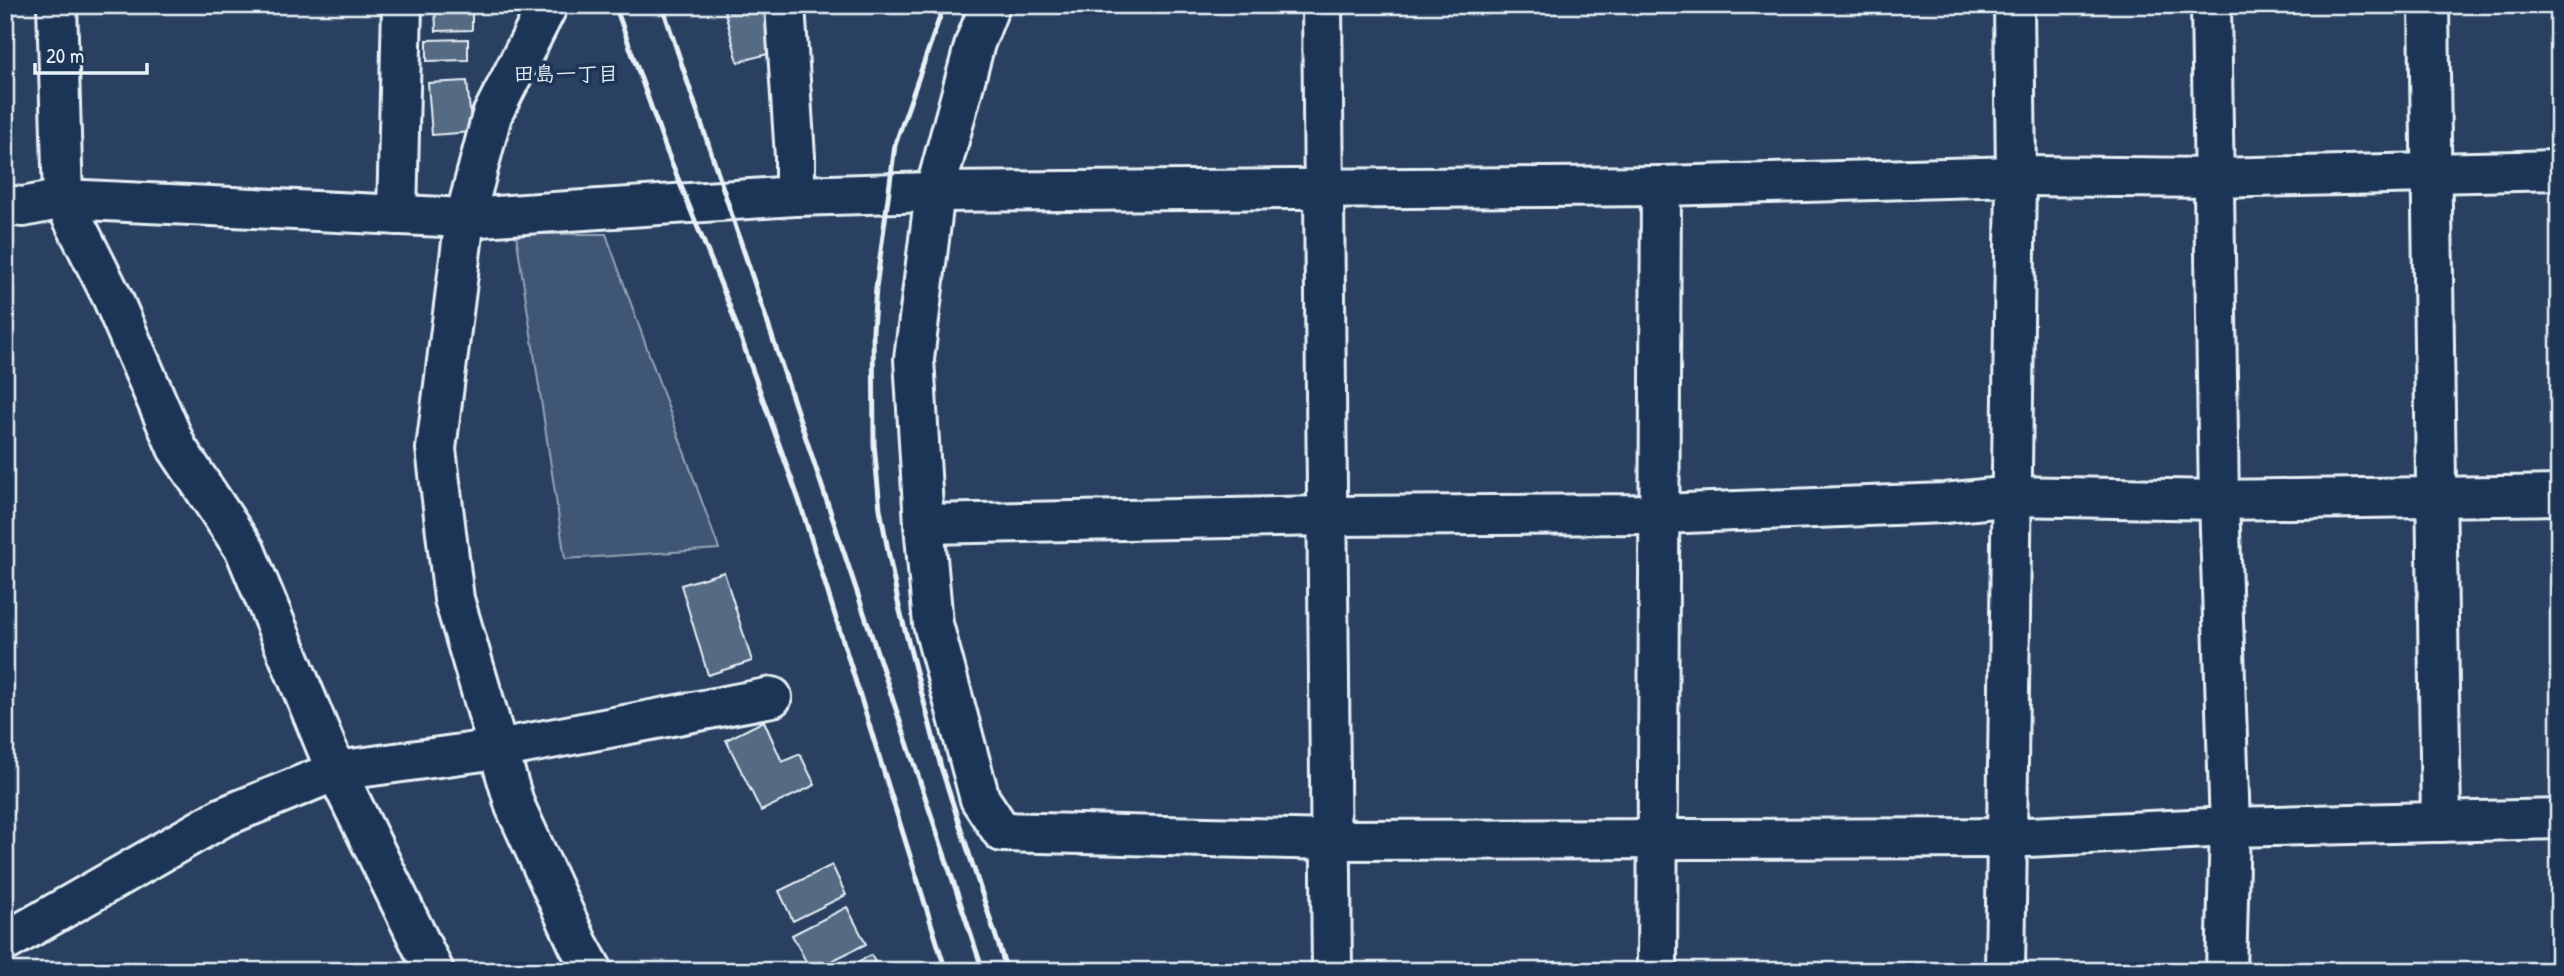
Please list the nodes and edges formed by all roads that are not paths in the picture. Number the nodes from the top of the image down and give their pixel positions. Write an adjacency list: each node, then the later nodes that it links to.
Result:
1 (57, 5): 18 (street)
2 (402, 5): 20 (street)
3 (548, 5): 21 (street)
4 (785, 5): 17 (street)
5 (990, 5): 16 (street)
6 (1322, 5): 15 (street)
7 (2014, 5): 12 (street)
8 (2211, 5): 13 (street)
9 (2429, 5): 11 (street)
10 (2559, 170): 11 (street)
11 (2432, 173): 13 (street); 24 (street)
12 (2016, 176): 13 (street); 14 (street); 23 (street)
13 (2214, 178): 25 (street)
14 (1661, 186): 15 (street); 26 (street)
15 (1324, 189): 16 (street); 27 (street)
16 (935, 192): 17 (street); 28 (street)
17 (795, 196): 21 (street)
18 (63, 199): 19 (street); 20 (street); 31 (street)
19 (5, 205)
20 (397, 215): 21 (street)
21 (465, 218): 30 (street)
22 (2559, 495): 24 (street)
23 (2013, 496): 25 (street); 26 (street); 35 (street)
24 (2437, 497): 25 (street); 33 (street)
25 (2219, 500): 34 (street)
26 (1660, 514): 27 (street); 36 (street)
27 (1327, 516): 28 (street); 37 (street)
28 (924, 524): 37 (street)
29 (772, 697): 30 (street)
30 (498, 749): 31 (street); 40 (street)
31 (336, 771): 38 (street); 39 (street)
32 (2559, 819): 33 (street)
33 (2441, 822): 34 (street)
34 (2230, 827): 35 (street); 44 (street)
35 (2007, 838): 36 (street); 43 (street)
36 (1658, 839): 37 (street); 42 (street)
37 (1330, 840): 41 (street)
38 (5, 942)
39 (434, 971)
40 (593, 971)
41 (1332, 971)
42 (1657, 971)
43 (2005, 971)
44 (2226, 971)

